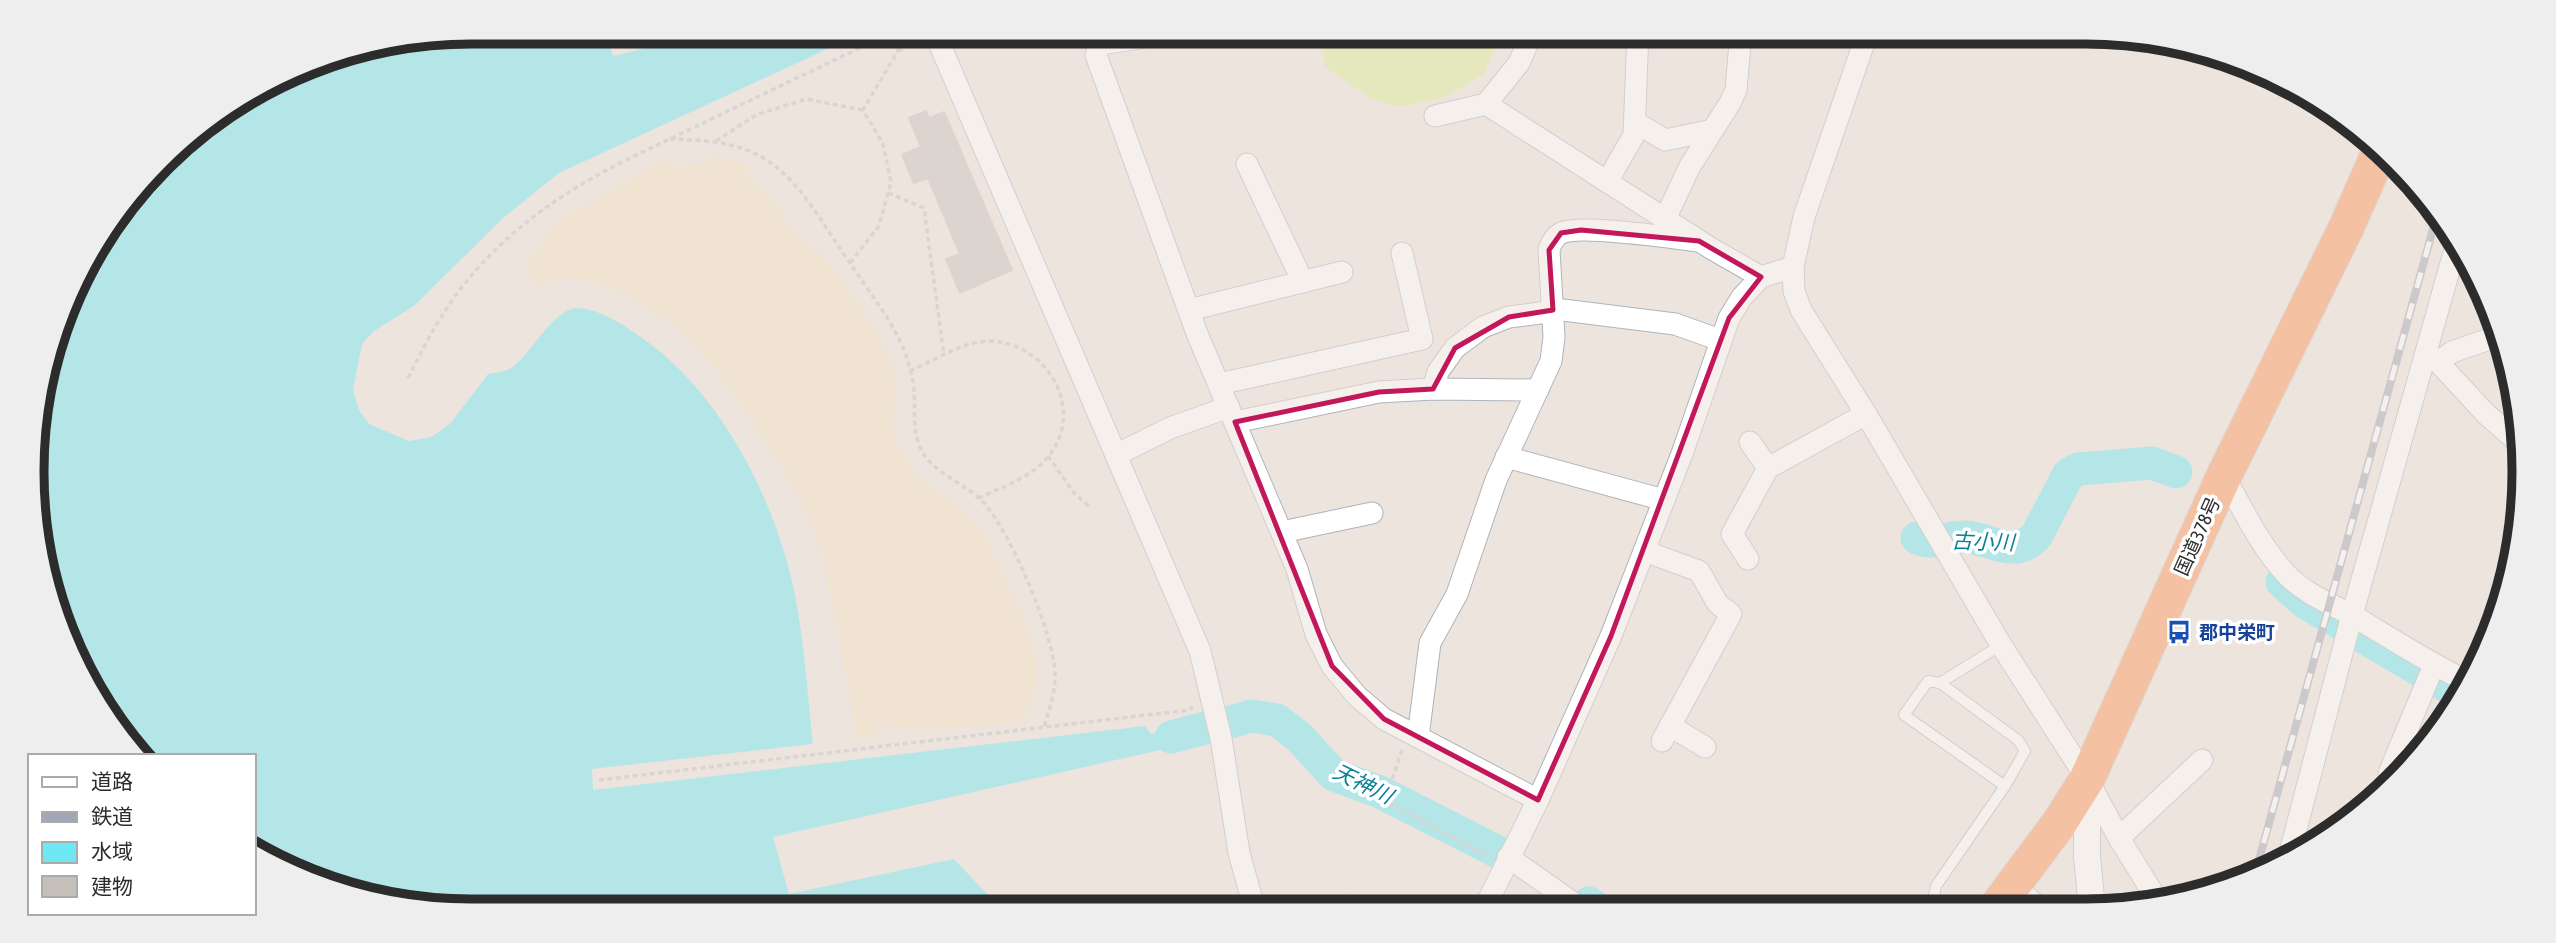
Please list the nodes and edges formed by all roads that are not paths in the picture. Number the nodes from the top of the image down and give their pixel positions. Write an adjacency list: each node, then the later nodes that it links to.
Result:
1 (939, 44): 34 (street)
2 (1100, 44): 22 (street)
3 (1527, 44): 7 (street)
4 (1638, 44): 9 (street)
5 (1740, 44): 10 (street)
6 (1864, 44): 18 (street)
7 (1486, 104): 8 (street); 13 (street)
8 (1436, 116)
9 (1635, 122): 10 (street); 13 (street)
10 (1713, 130): 14 (street)
11 (2376, 159): 37 (highway, 国道378号)
12 (1247, 164): 21 (street)
13 (1607, 182): 14 (street)
14 (1665, 219): 15 (street)
15 (1699, 241): 20 (street); 23 (street)
16 (1402, 253): 27 (street)
17 (2454, 256): 26 (street)
18 (1793, 267): 20 (street); 31 (street)
19 (1342, 272): 21 (street)
20 (1761, 278): 25 (street)
21 (1303, 282): 22 (street)
22 (1189, 310): 27 (street)
23 (1553, 310): 25 (street); 28 (street); 29 (street)
24 (2491, 338): 26 (street)
25 (1720, 340): 38 (street)
26 (2431, 360): 32 (street); 43 (street)
27 (1219, 384): 30 (street)
28 (1433, 389): 29 (street); 30 (street)
29 (1538, 390): 35 (street)
30 (1232, 414): 34 (street); 40 (street)
31 (1866, 414): 36 (street); 44 (street)
32 (2510, 435)
33 (1750, 442): 36 (street)
34 (1116, 455): 60 (street)
35 (1507, 457): 38 (street); 48 (street)
36 (1768, 468): 42 (street)
37 (2224, 477): 43 (street); 52 (highway, 国道378号)
38 (1664, 500): 41 (street)
39 (1372, 513): 40 (street)
40 (1282, 532): 48 (street)
41 (1644, 551): 49 (street); 54 (street)
42 (1748, 559)
43 (2351, 615): 45 (street); 56 (street)
44 (2001, 645): 47 (lane); 52 (street)
45 (2434, 665): 46 (street); 51 (street)
46 (2459, 678)
47 (1940, 683): 53 (lane); 53 (lane)
48 (1413, 734): 54 (street)
49 (1706, 747)
50 (2202, 760): 55 (street)
51 (2390, 771)
52 (2087, 779): 55 (street); 59 (highway, 国道378号); 64 (street)
53 (2004, 786): 63 (lane)
54 (1538, 800): 57 (street)
55 (2119, 838): 58 (street)
56 (2292, 845)
57 (1506, 861): 61 (street); 62 (street)
58 (2154, 894)
59 (2004, 897)
60 (1252, 899)
61 (1489, 899)
62 (1566, 899)
63 (1933, 899)
64 (2091, 899)

